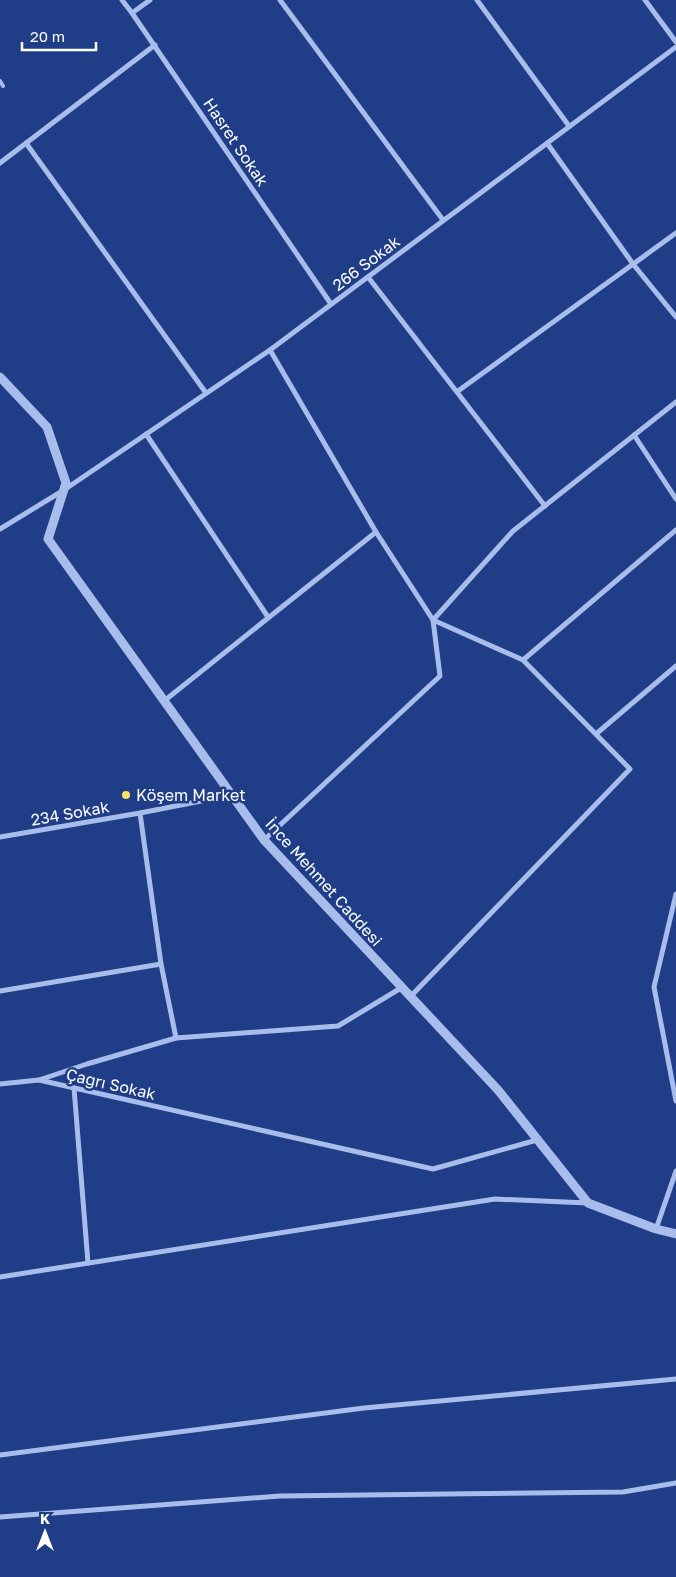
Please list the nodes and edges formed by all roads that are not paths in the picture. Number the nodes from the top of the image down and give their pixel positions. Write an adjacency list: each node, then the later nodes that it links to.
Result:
1 (122, 0): 6 (street, Hasret Sokak)
2 (150, 0): 6 (street)
3 (280, 0): 16 (street)
4 (477, 0): 12 (street)
5 (645, 0): 7 (street)
6 (132, 12): 8 (street, Hasret Sokak)
7 (676, 42)
8 (155, 45): 13 (street); 20 (street, Hasret Sokak)
9 (676, 47): 12 (street, 266 Sokak)
10 (0, 81): 11 (lane)
11 (3, 86)
12 (569, 126): 14 (street, 266 Sokak)
13 (26, 143): 15 (street); 25 (street)
14 (546, 143): 16 (street, 266 Sokak); 18 (street)
15 (0, 163)
16 (443, 220): 19 (street, 266 Sokak)
17 (676, 233): 18 (street)
18 (633, 264): 21 (street); 24 (street)
19 (368, 277): 20 (street, 266 Sokak); 24 (street)
20 (331, 304): 22 (street, 266 Sokak)
21 (676, 318)
22 (270, 350): 25 (street, 266 Sokak); 34 (street)
23 (0, 376): 29 (street, İnce Mehmet Caddesi)
24 (458, 391): 31 (street)
25 (206, 393): 27 (street, 266 Sokak)
26 (676, 402): 28 (street)
27 (146, 434): 29 (street, 266 Sokak); 35 (street)
28 (634, 435): 30 (street); 31 (street)
29 (64, 490): 32 (street, 266 Sokak); 39 (street, İnce Mehmet Caddesi)
30 (676, 499)
31 (545, 506): 36 (street)
32 (0, 530)
33 (676, 530): 37 (street)
34 (376, 532): 35 (street); 36 (street)
35 (268, 617): 39 (street)
36 (433, 620): 37 (street); 44 (street)
37 (522, 660): 40 (street)
38 (676, 666): 40 (street)
39 (164, 701): 41 (street, İnce Mehmet Caddesi)
40 (596, 734): 49 (street)
41 (232, 795): 42 (street, 234 Sokak); 44 (street, İnce Mehmet Caddesi)
42 (140, 814): 43 (street, 234 Sokak); 46 (street)
43 (0, 837)
44 (264, 840): 47 (street, İnce Mehmet Caddesi)
45 (676, 894): 54 (street)
46 (162, 964): 48 (street); 50 (street)
47 (401, 988): 49 (street, İnce Mehmet Caddesi); 50 (street, Çağrı Sokak)
48 (0, 991)
49 (410, 997): 55 (street, İnce Mehmet Caddesi)
50 (176, 1038): 51 (street, Çağrı Sokak)
51 (39, 1080): 52 (street); 53 (street, Çağrı Sokak)
52 (0, 1084)
53 (74, 1088): 55 (street, Çağrı Sokak); 60 (street)
54 (676, 1101)
55 (537, 1140): 57 (street, İnce Mehmet Caddesi)
56 (676, 1171): 58 (street)
57 (588, 1203): 58 (street); 60 (street)
58 (656, 1229): 59 (street)
59 (676, 1234)
60 (88, 1263): 61 (street)
61 (0, 1277)
62 (676, 1379): 63 (street)
63 (0, 1455)
64 (676, 1483): 65 (street)
65 (0, 1517)

